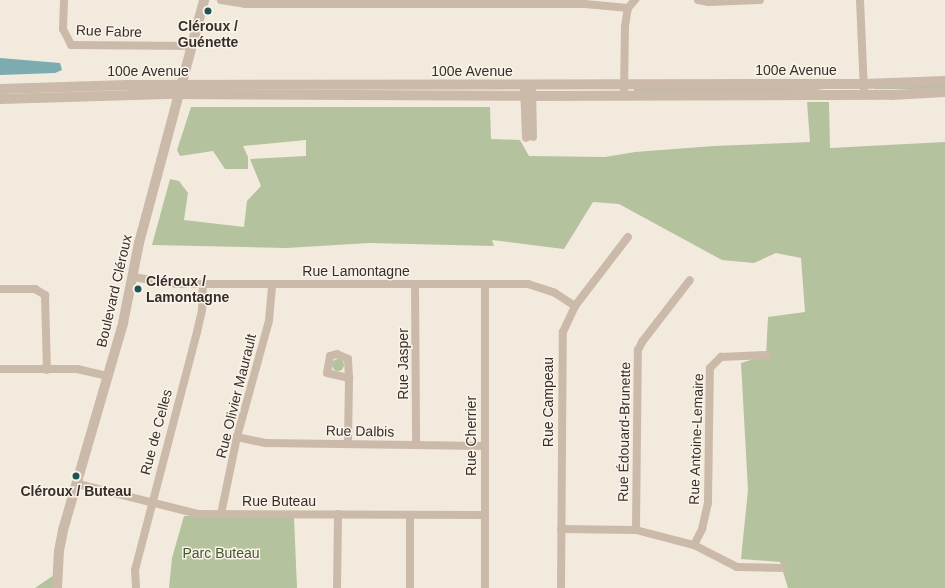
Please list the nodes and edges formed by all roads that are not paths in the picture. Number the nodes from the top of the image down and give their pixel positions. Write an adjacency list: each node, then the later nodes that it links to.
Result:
1 (64, 0): 13 (street, Rue Fabre)
2 (204, 0): 13 (street, Boulevard Cléroux)
3 (221, 0): 9 (street)
4 (635, 0): 12 (street)
5 (698, 0): 6 (street)
6 (760, 0)
7 (860, 0): 16 (street)
8 (372, 1): 9 (street); 10 (street)
9 (300, 2)
10 (496, 2): 11 (street)
11 (563, 3): 12 (street)
12 (628, 8): 18 (street)
13 (192, 46): 15 (street, Boulevard Cléroux)
14 (945, 82): 16 (street, 100e Avenue)
15 (183, 84): 17 (street, 100e Avenue); 19 (street, 100e Avenue); 21 (street, Boulevard Cléroux)
16 (864, 84): 18 (street, 100e Avenue); 23 (street)
17 (528, 85): 18 (street, 100e Avenue); 24 (street)
18 (624, 85): 22 (street)
19 (0, 89)
20 (945, 92): 23 (street, 100e Avenue)
21 (180, 95): 24 (street, 100e Avenue); 25 (street, 100e Avenue); 28 (street, Boulevard Cléroux)
22 (624, 95): 23 (street, 100e Avenue); 24 (street, 100e Avenue)
23 (864, 95)
24 (528, 96): 26 (street)
25 (0, 99)
26 (530, 137)
27 (628, 237): 35 (street, Rue Campeau)
28 (132, 277): 30 (street, Rue Lamontagne); 39 (street, Boulevard Cléroux)
29 (690, 280): 52 (street, Rue Édouard-Brunette)
30 (203, 284): 31 (street, Rue Lamontagne); 46 (street, Rue de Celles)
31 (272, 284): 32 (street, Rue Lamontagne); 41 (street, Rue Olivier Maurault)
32 (416, 284): 33 (street, Rue Lamontagne); 43 (street, Rue Jasper)
33 (485, 284): 35 (street, Rue Lamontagne); 44 (street, Rue Cherrier)
34 (0, 289): 38 (street)
35 (575, 306): 51 (street, Rue Campeau)
36 (766, 355): 53 (street, Rue Antoine-Lemaire)
37 (0, 369): 38 (street)
38 (47, 370): 39 (street)
39 (108, 376): 45 (street, Boulevard Cléroux)
40 (349, 378): 42 (street)
41 (238, 437): 42 (street, Rue Dalbis); 47 (street, Rue Olivier Maurault)
42 (348, 444): 43 (street, Rue Dalbis)
43 (416, 444): 44 (street, Rue Dalbis)
44 (484, 446): 49 (street, Rue Cherrier)
45 (78, 484): 46 (street, Rue Buteau); 55 (street, Boulevard Cléroux)
46 (151, 503): 47 (street, Rue Buteau); 56 (street, Rue de Celles)
47 (221, 514): 48 (street, Rue Buteau)
48 (338, 514): 50 (street, Rue Buteau); 57 (street)
49 (484, 515): 50 (street, Rue Buteau); 59 (street, Rue Cherrier)
50 (410, 516): 58 (street)
51 (561, 529): 52 (street); 60 (street, Rue Campeau)
52 (636, 530): 53 (street)
53 (694, 545): 54 (street)
54 (782, 568)
55 (57, 588)
56 (136, 588)
57 (337, 588)
58 (410, 588)
59 (485, 588)
60 (560, 588)

